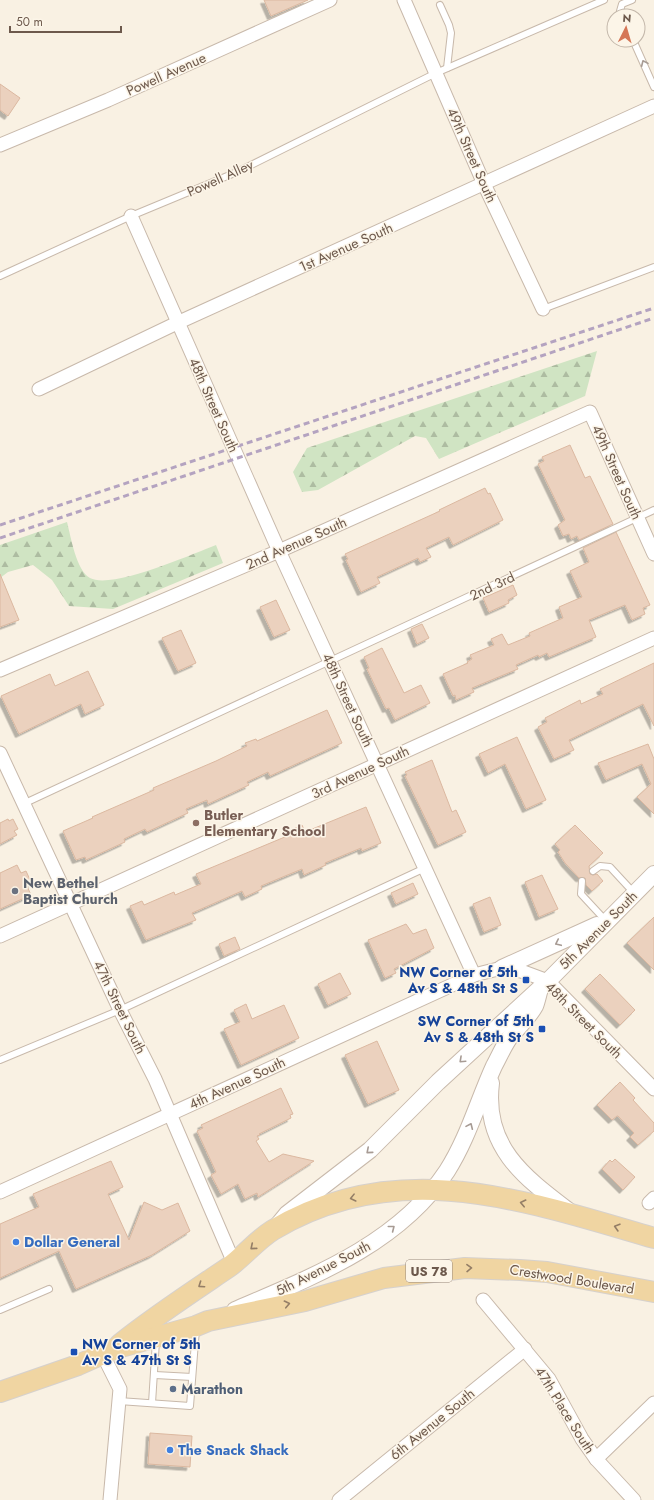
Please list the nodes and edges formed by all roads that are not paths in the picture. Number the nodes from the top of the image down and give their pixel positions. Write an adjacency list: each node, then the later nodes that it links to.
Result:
1 (330, 0): 11 (street, Powell Avenue)
2 (404, 0): 8 (street, 49th Street South)
3 (604, 0): 8 (lane, Powell Alley)
4 (632, 0): 6 (lane)
5 (440, 5): 8 (lane)
6 (622, 8)
7 (637, 48): 9 (lane, one-way to 7)
8 (441, 71): 12 (street, 49th Street South); 13 (lane, Powell Alley)
9 (654, 87)
10 (654, 106): 12 (street, 1st Avenue South)
11 (0, 145)
12 (484, 184): 16 (street, 49th Street South); 17 (street, 1st Avenue South)
13 (131, 216): 15 (lane, Powell Alley); 17 (street, 48th Street South)
14 (654, 267): 16 (lane)
15 (0, 276)
16 (543, 309)
17 (177, 323): 18 (street, 1st Avenue South); 22 (street, 48th Street South)
18 (39, 389)
19 (590, 412): 21 (street, 49th Street South); 22 (street, 2nd Avenue South)
20 (654, 510): 21 (lane, 2nd 3rd)
21 (637, 517): 23 (street, 49th Street South); 25 (lane, 2nd 3rd)
22 (279, 551): 25 (street, 48th Street South); 26 (street, 2nd Avenue South)
23 (654, 554)
24 (654, 638): 28 (street, 3rd Avenue South)
25 (330, 662): 28 (street, 48th Street South); 29 (lane, 2nd 3rd)
26 (0, 670)
27 (0, 753): 29 (street, 47th Street South)
28 (377, 764): 30 (street, 48th Street South); 35 (street, 3rd Avenue South)
29 (23, 804): 35 (street, 47th Street South)
30 (425, 868): 39 (street, 48th Street South); 41 (lane)
31 (593, 871): 34 (lane)
32 (654, 874): 34 (street, 5th Avenue South)
33 (582, 881): 36 (lane)
34 (634, 893): 36 (street, 5th Avenue South)
35 (70, 905): 37 (street, 3rd Avenue South); 41 (street, 47th Street South)
36 (606, 921): 38 (street, one-way to 38); 40 (street, 5th Avenue South)
37 (0, 936)
38 (502, 968): 39 (street, 48th Street South); 40 (street, 48th Street South)
39 (474, 975): 45 (street, 4th Avenue South)
40 (545, 983): 43 (street, 5th Avenue South); 44 (street, 48th Street South); 49 (street, 5th Avenue South, one-way to 49)
41 (120, 1010): 42 (lane); 45 (street, 47th Street South)
42 (0, 1060)
43 (495, 1065): 46 (street, 5th Avenue South, one-way to 43); 48 (street)
44 (654, 1089)
45 (170, 1113): 47 (street, 4th Avenue South); 51 (street, 47th Street South)
46 (433, 1189): 48 (main road, US 78, one-way to 46); 49 (main road, US 78, one-way to 49); 56 (street, 5th Avenue South, one-way to 46)
47 (0, 1192)
48 (574, 1216): 50 (main road, US 78, one-way to 48)
49 (273, 1231): 51 (main road, 5th Avenue South / US 78, one-way to 51)
50 (654, 1238)
51 (234, 1263): 59 (main road, 5th Avenue South / US 78, one-way to 59)
52 (49, 1289): 55 (lane)
53 (654, 1292): 56 (main road, Crestwood Boulevard / US 78, one-way to 53)
54 (483, 1300): 58 (street, 47th Place South)
55 (0, 1310)
56 (202, 1324): 57 (main road, 5th Avenue South / US 78); 61 (lane)
57 (156, 1337): 59 (main road, 5th Avenue South / US 78); 60 (lane)
58 (525, 1349): 66 (street, 47th Place South); 68 (street, 6th Avenue South)
59 (109, 1352): 62 (main road, 5th Avenue South / US 78); 63 (street)
60 (155, 1375): 61 (lane); 64 (lane)
61 (192, 1377): 64 (lane)
62 (0, 1392)
63 (119, 1400): 64 (lane); 67 (street)
64 (152, 1403)
65 (654, 1403): 66 (street)
66 (596, 1459): 69 (street, 47th Place South)
67 (110, 1500)
68 (339, 1500)
69 (634, 1500)

